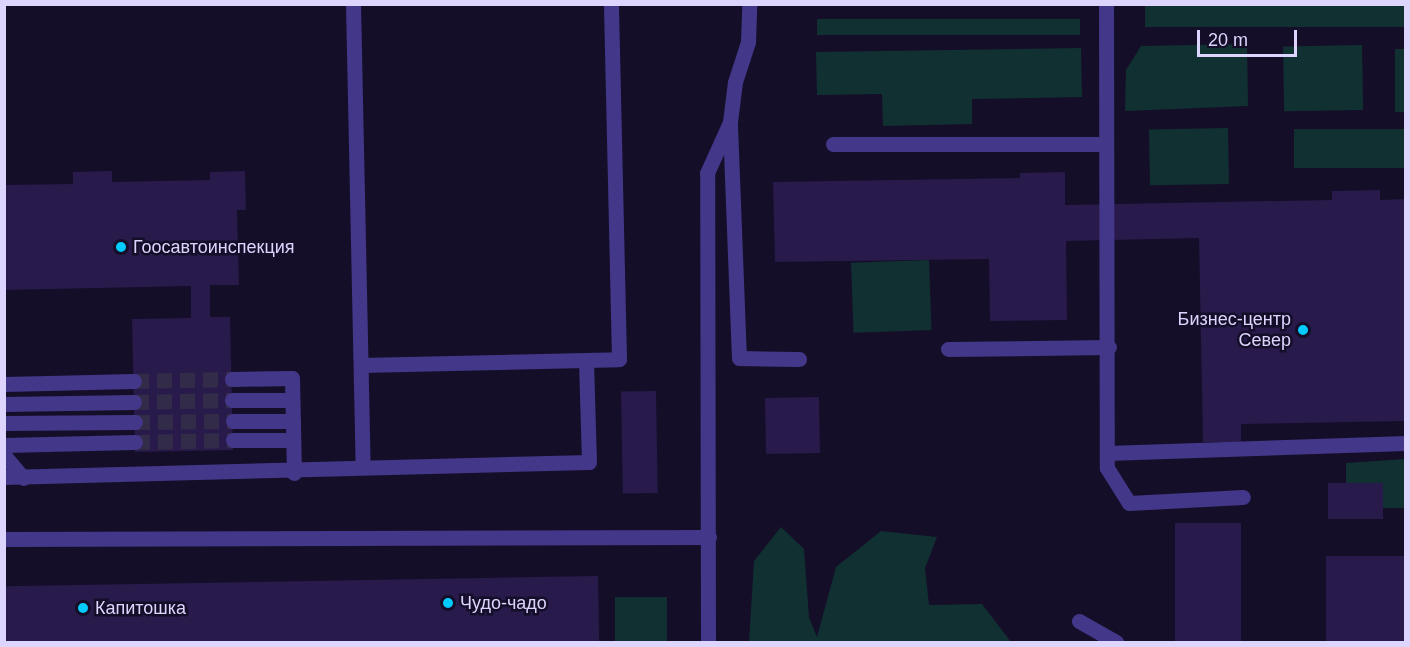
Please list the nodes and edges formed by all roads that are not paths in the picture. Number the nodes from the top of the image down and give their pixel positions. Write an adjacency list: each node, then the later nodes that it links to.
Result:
1 (353, 4): 12 (lane)
2 (611, 4): 11 (lane)
3 (749, 4): 5 (lane)
4 (1106, 4): 7 (lane)
5 (730, 122): 10 (lane); 36 (lane)
6 (833, 144): 7 (lane)
7 (1105, 144): 8 (lane)
8 (1109, 347): 9 (lane); 29 (lane)
9 (948, 349)
10 (799, 358)
11 (586, 360): 12 (lane); 31 (lane)
12 (361, 365): 31 (lane)
13 (232, 379): 17 (lane)
14 (134, 381): 15 (lane)
15 (4, 384)
16 (232, 400): 17 (lane)
17 (292, 400): 20 (lane)
18 (134, 402): 19 (lane)
19 (4, 404)
20 (293, 420): 21 (lane); 25 (lane)
21 (233, 421)
22 (135, 422): 23 (lane)
23 (4, 423)
24 (233, 440): 25 (lane)
25 (293, 440): 32 (lane)
26 (135, 442): 28 (lane)
27 (1406, 444): 29 (lane)
28 (4, 445)
29 (1107, 453): 35 (lane)
30 (4, 455): 34 (lane)
31 (363, 466): 32 (lane)
32 (294, 473): 34 (lane)
33 (4, 477): 34 (lane)
34 (23, 478)
35 (1243, 497)
36 (709, 537): 37 (lane); 39 (lane)
37 (4, 539)
38 (1079, 621): 40 (lane)
39 (708, 642)
40 (1116, 642)

